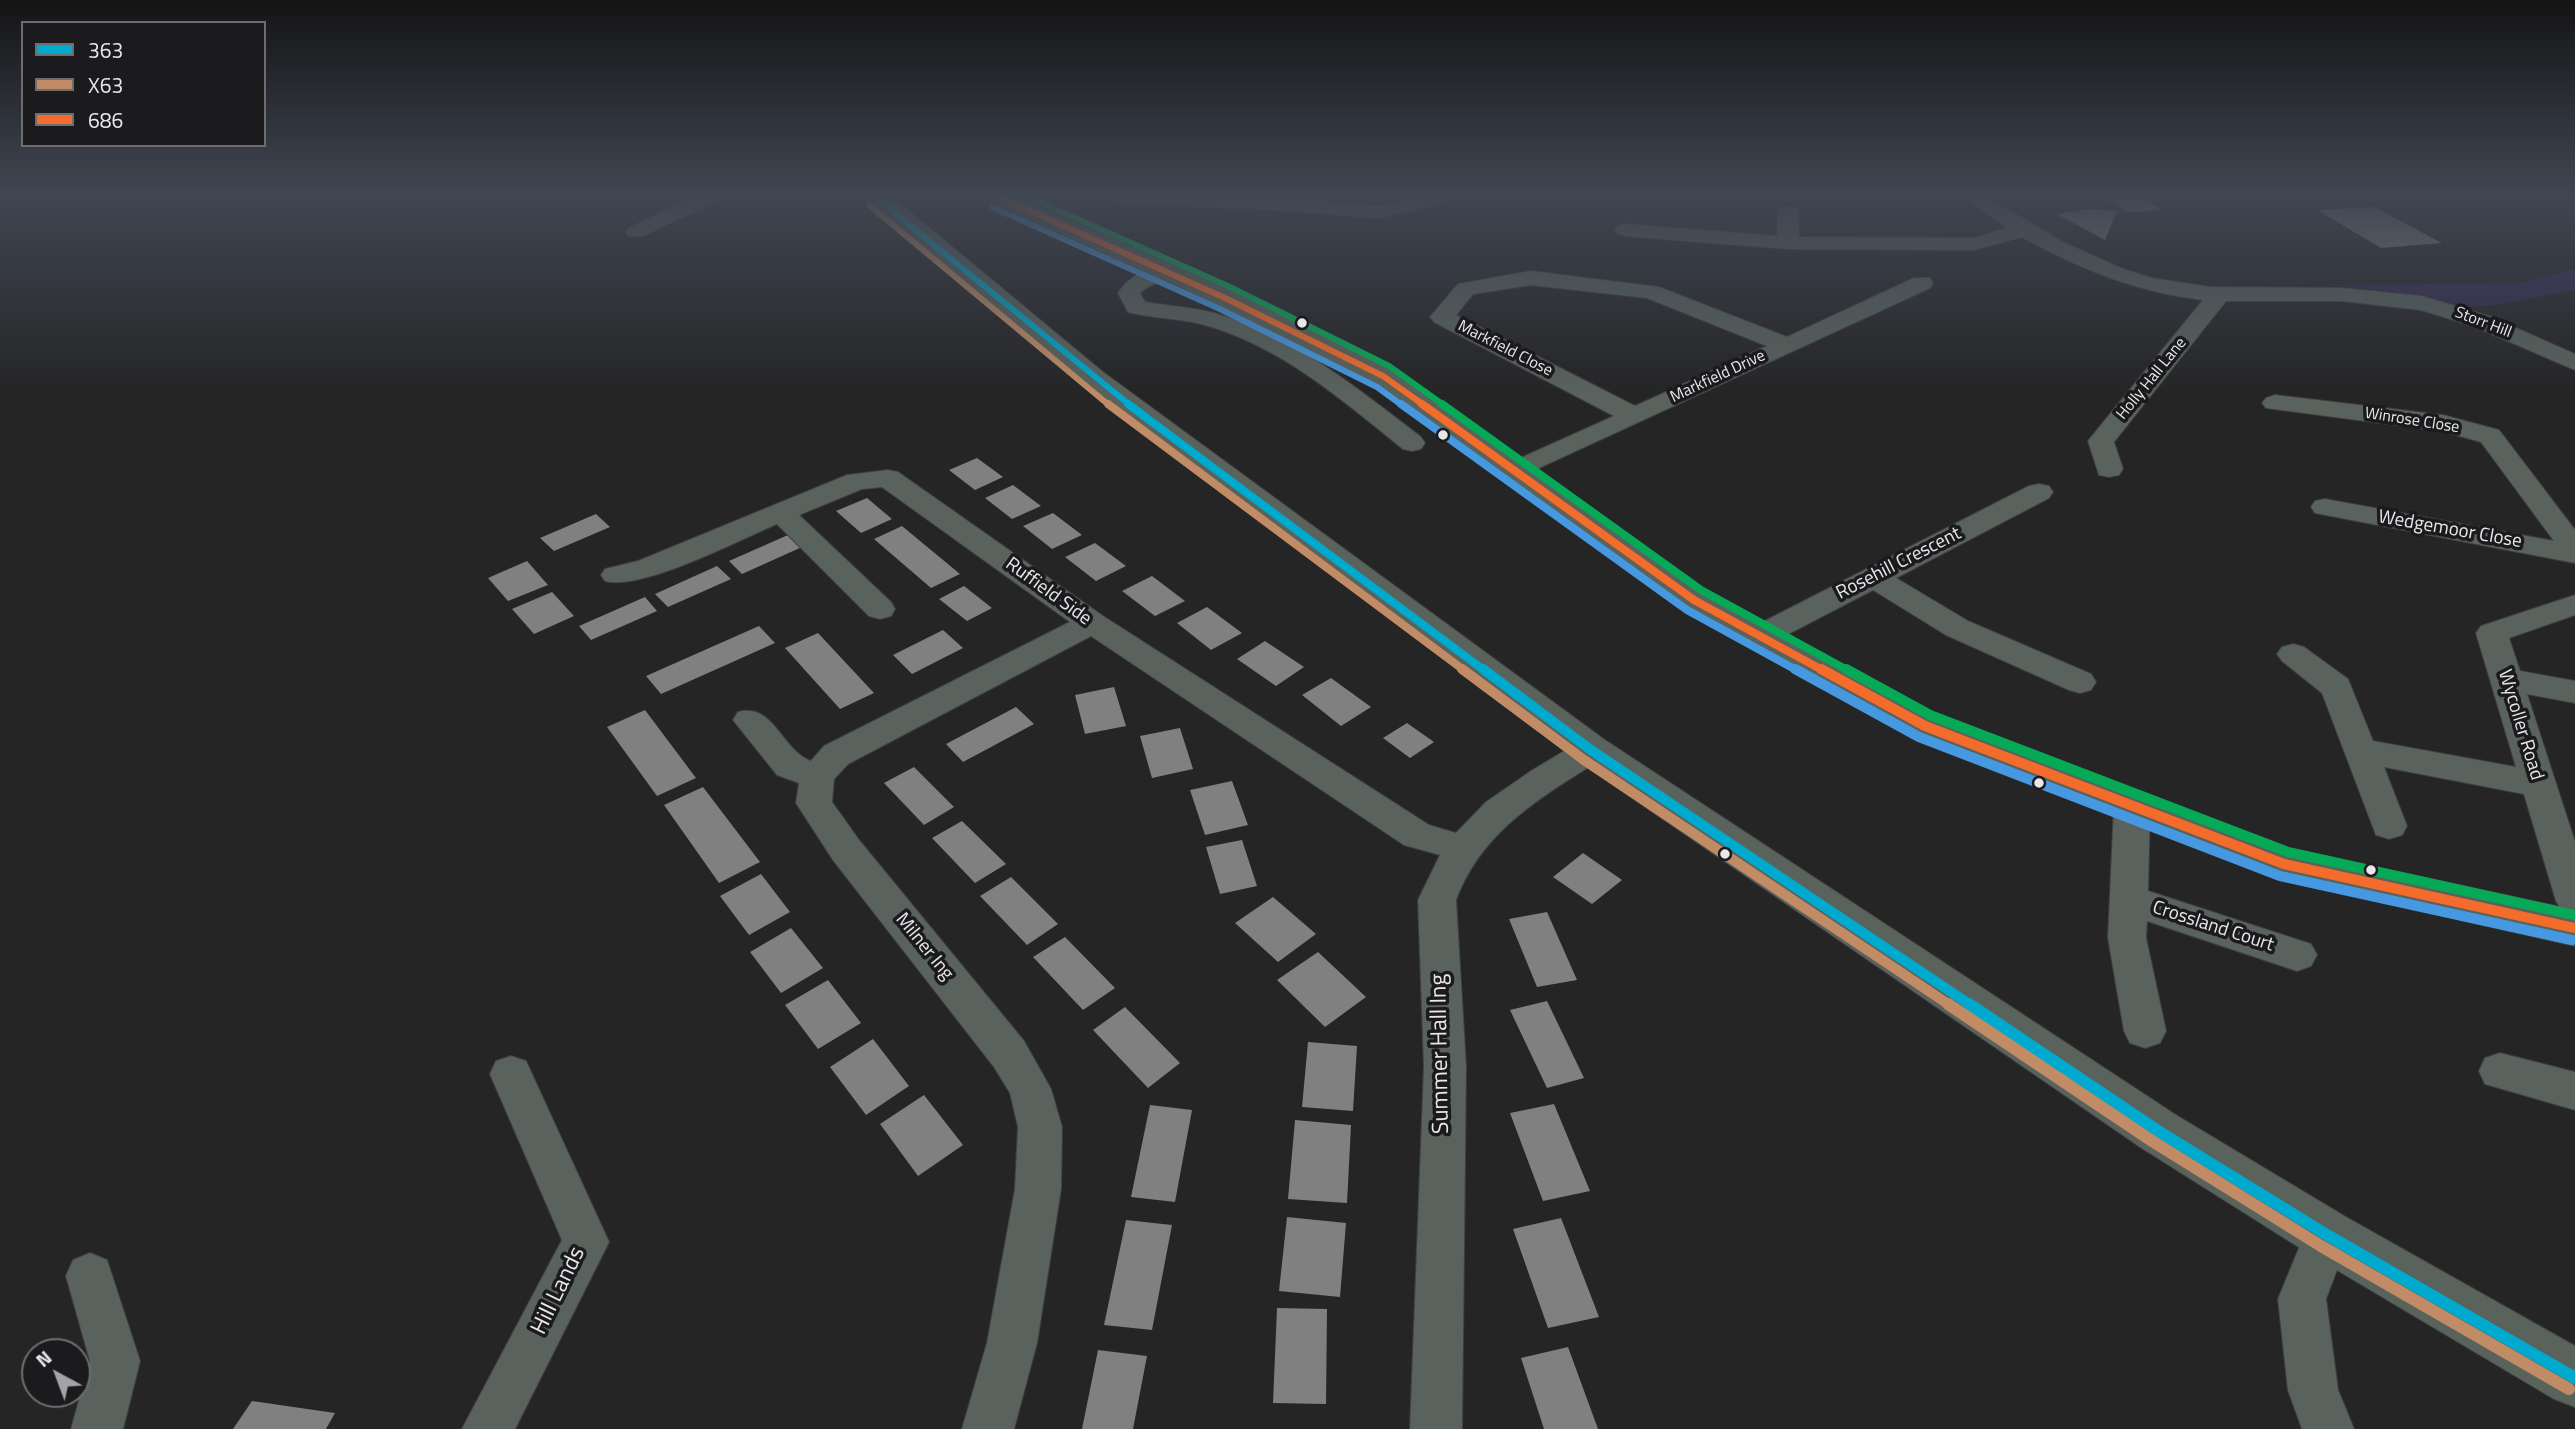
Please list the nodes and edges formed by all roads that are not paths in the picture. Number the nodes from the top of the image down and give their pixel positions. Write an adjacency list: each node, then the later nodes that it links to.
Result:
1 (954, 263): 29 (main road)
2 (1146, 263): 4 (main road)
3 (2088, 263): 6 (street, Storr Hill)
4 (1165, 271): 11 (street); 13 (main road)
5 (1922, 283): 7 (street, Markfield Drive)
6 (2220, 294): 8 (street, Storr Hill); 12 (street, Holly Hall Lane)
7 (1787, 345): 10 (street, Markfield Drive); 10 (street, Markfield Close)
8 (2575, 363)
9 (2275, 403): 17 (street, Winrose Close)
10 (1634, 416): 13 (street, Markfield Drive)
11 (1412, 443)
12 (2109, 469)
13 (1515, 471): 23 (main road)
14 (2039, 492): 19 (street, Rosehill Crescent)
15 (2325, 507): 17 (street, Wedgemoor Close)
16 (781, 513): 18 (street, Ruffield Side); 21 (street); 22 (street, Ruffield Side)
17 (2575, 552)
18 (616, 575)
19 (1874, 577): 23 (street, Rosehill Crescent); 26 (street)
20 (2575, 605): 25 (street, Wycoller Road)
21 (880, 608)
22 (1092, 624): 31 (street); 35 (street, Ruffield Side)
23 (1760, 636): 33 (main road)
24 (2292, 654): 30 (street)
25 (2505, 679): 27 (street); 32 (street, Wycoller Road)
26 (2080, 682)
27 (2575, 692)
28 (750, 720): 31 (street)
29 (1591, 750): 35 (street, Summer Hall Ing); 44 (main road)
30 (2360, 750): 32 (street); 34 (street)
31 (817, 776): 49 (street, Milner Ing)
32 (2538, 784): 37 (street, Wycoller Road)
33 (2132, 806): 36 (street); 38 (main road)
34 (2389, 826)
35 (1461, 848): 50 (street, Summer Hall Ing)
36 (2129, 900): 39 (street, Crossland Court); 40 (street)
37 (2575, 901)
38 (2575, 928)
39 (2297, 955)
40 (2145, 1031)
41 (2500, 1071): 43 (street)
42 (511, 1074): 48 (street, Hill Lands)
43 (2575, 1091)
44 (2327, 1235): 46 (main road); 51 (street)
45 (90, 1276): 47 (street)
46 (2575, 1378)
47 (97, 1429)
48 (488, 1429)
49 (988, 1429)
50 (1436, 1429)
51 (2328, 1429)

